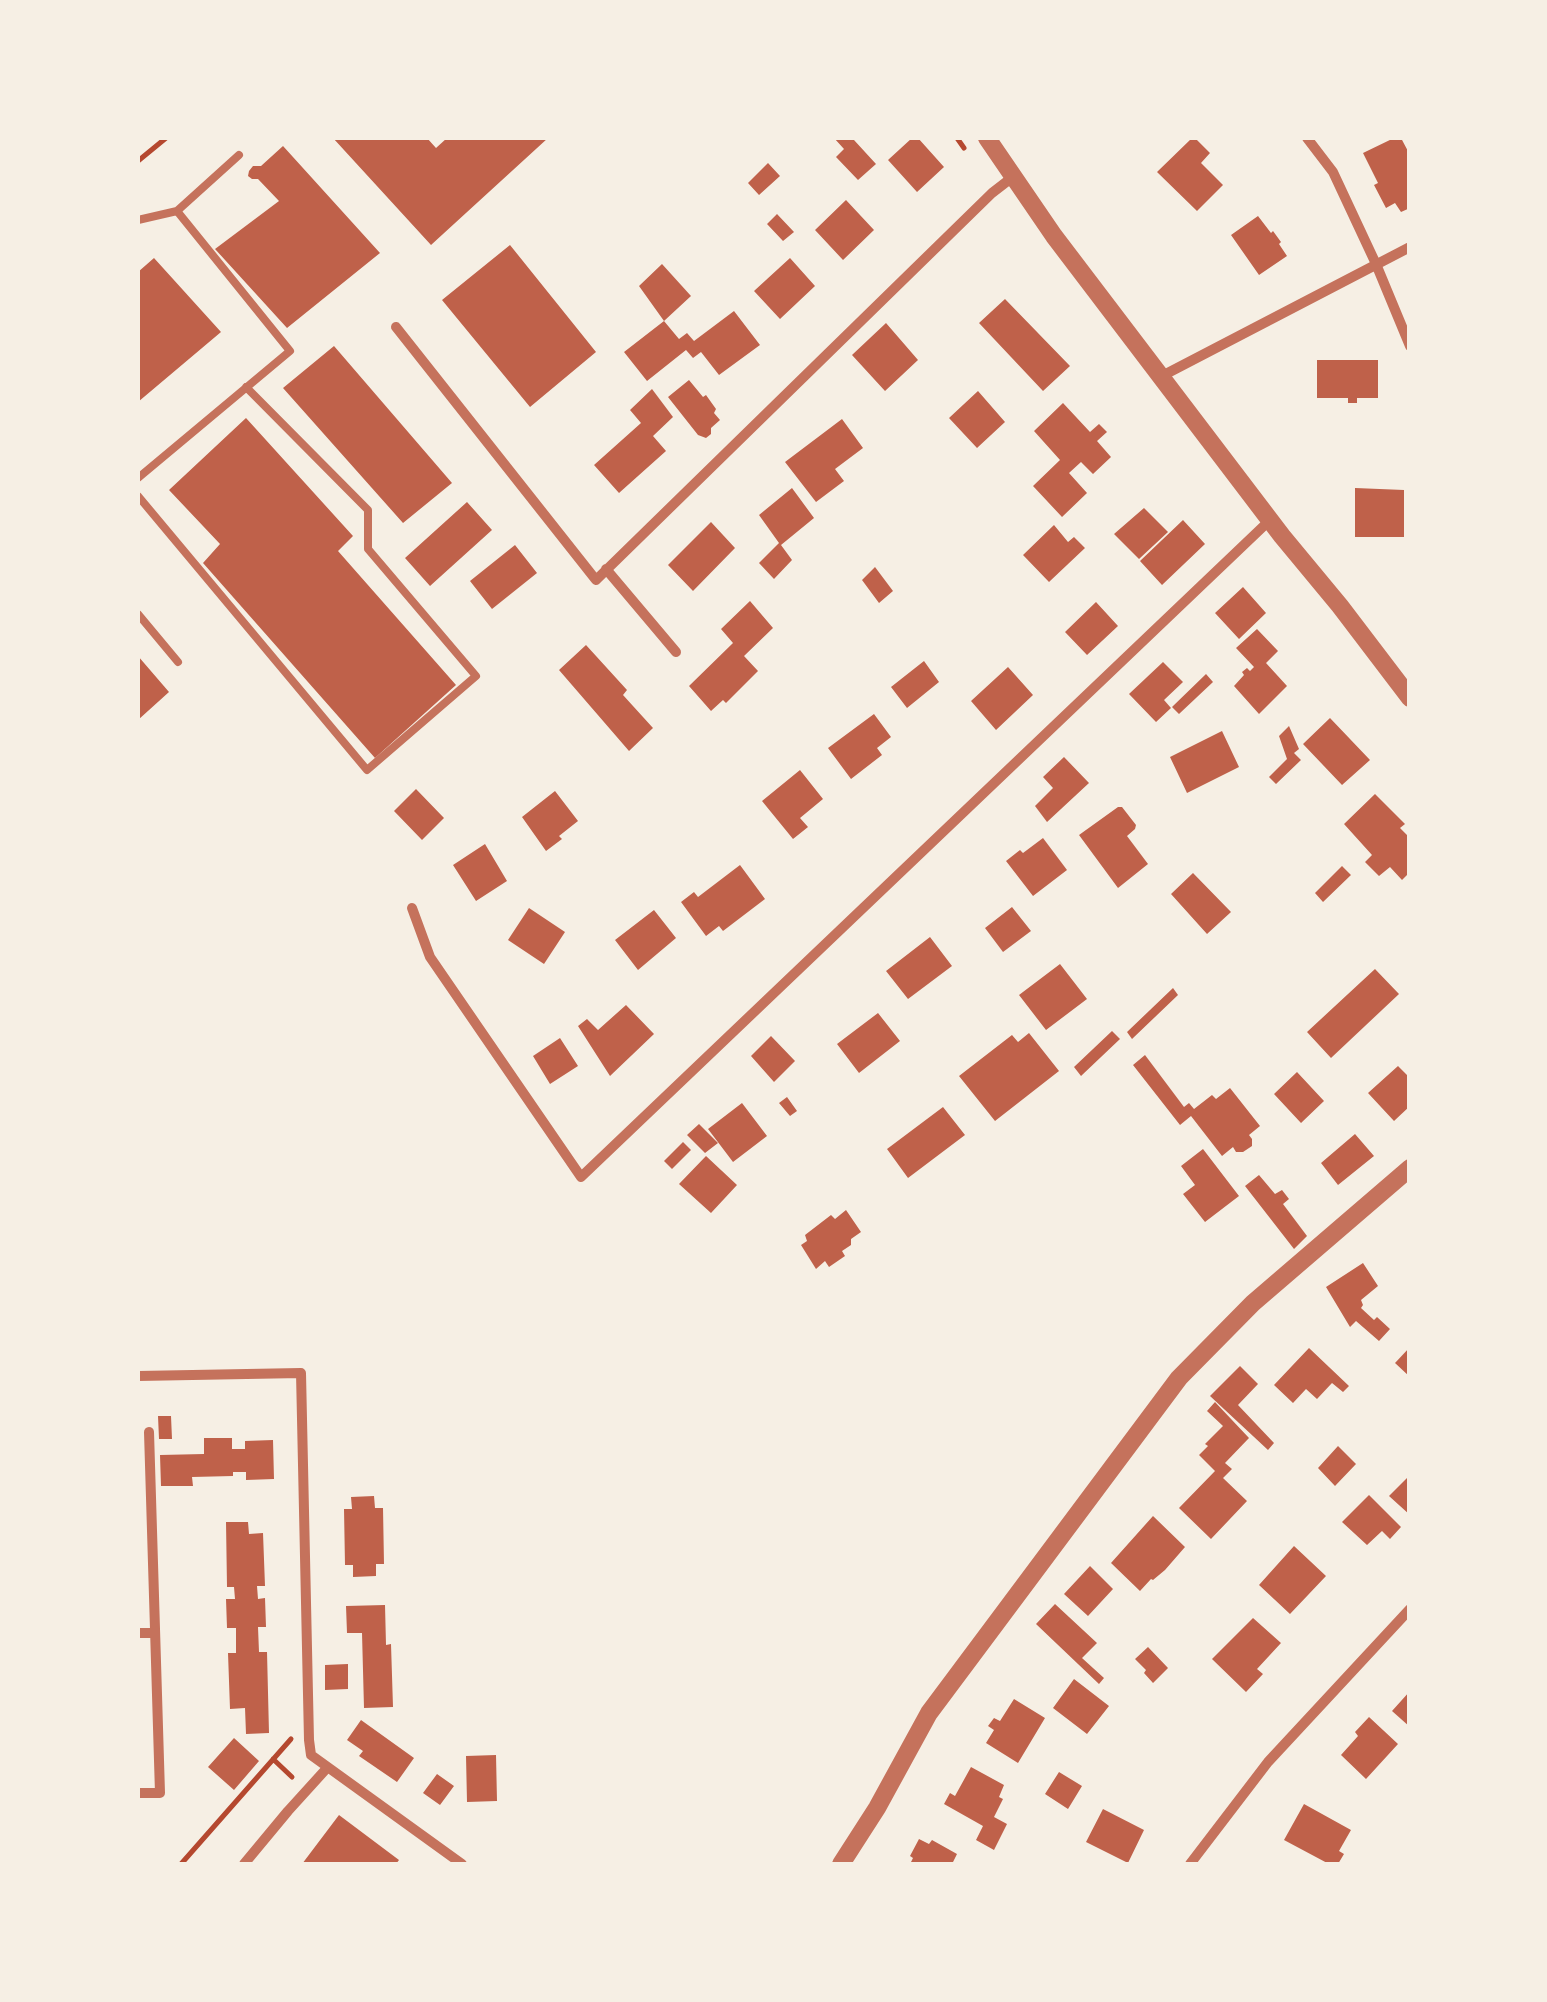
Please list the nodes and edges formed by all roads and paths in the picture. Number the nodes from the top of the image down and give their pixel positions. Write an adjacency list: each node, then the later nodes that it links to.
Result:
1 (166, 138): 5 (path)
2 (987, 138): 6 (street)
3 (1307, 138): 10 (street)
4 (239, 155): 7 (lane)
5 (138, 162)
6 (1014, 176): 13 (street); 18 (street)
7 (177, 211): 8 (lane); 14 (lane)
8 (138, 220)
9 (1410, 247): 10 (street)
10 (1376, 264): 12 (street); 13 (street)
11 (396, 327): 18 (street)
12 (1410, 346)
13 (1160, 376): 17 (street)
14 (246, 387): 15 (lane); 16 (lane)
15 (138, 478)
16 (138, 496)
17 (1270, 520): 22 (street); 23 (street)
18 (606, 569): 20 (street)
19 (138, 614): 21 (lane)
20 (676, 652)
21 (178, 662)
22 (1410, 698)
23 (412, 908)
24 (1410, 1168): 38 (street)
25 (138, 1376): 30 (street)
26 (149, 1432): 29 (street)
27 (1410, 1610): 39 (street)
28 (138, 1633): 29 (street)
29 (154, 1633): 34 (street)
30 (309, 1740): 31 (path); 32 (street)
31 (273, 1759): 33 (path); 35 (path)
32 (327, 1768): 33 (street); 37 (street)
33 (307, 1791): 36 (street)
34 (138, 1794)
35 (181, 1864)
36 (244, 1864)
37 (462, 1864)
38 (841, 1864)
39 (1190, 1864)

